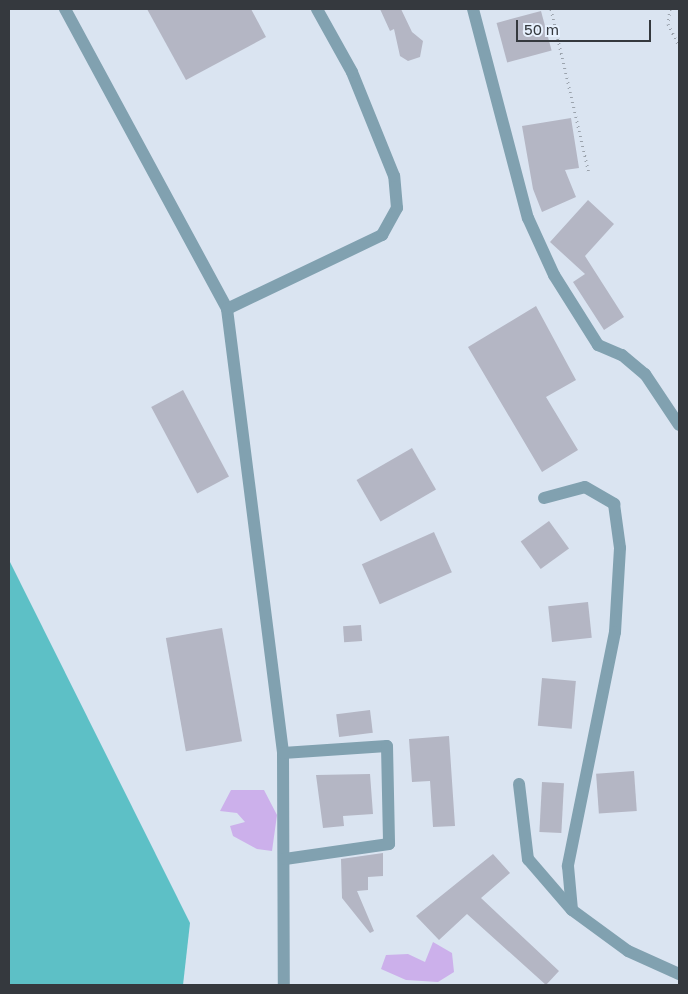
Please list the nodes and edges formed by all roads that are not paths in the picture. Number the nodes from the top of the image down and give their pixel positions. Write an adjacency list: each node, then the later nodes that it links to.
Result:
1 (65, 9): 4 (street)
2 (317, 9): 4 (street)
3 (473, 9): 5 (street)
4 (227, 309): 7 (street)
5 (679, 425)
6 (544, 498): 10 (street)
7 (283, 753): 9 (street); 9 (street)
8 (519, 784): 10 (street)
9 (285, 859): 12 (street)
10 (572, 910): 11 (street)
11 (679, 974)
12 (284, 985)

